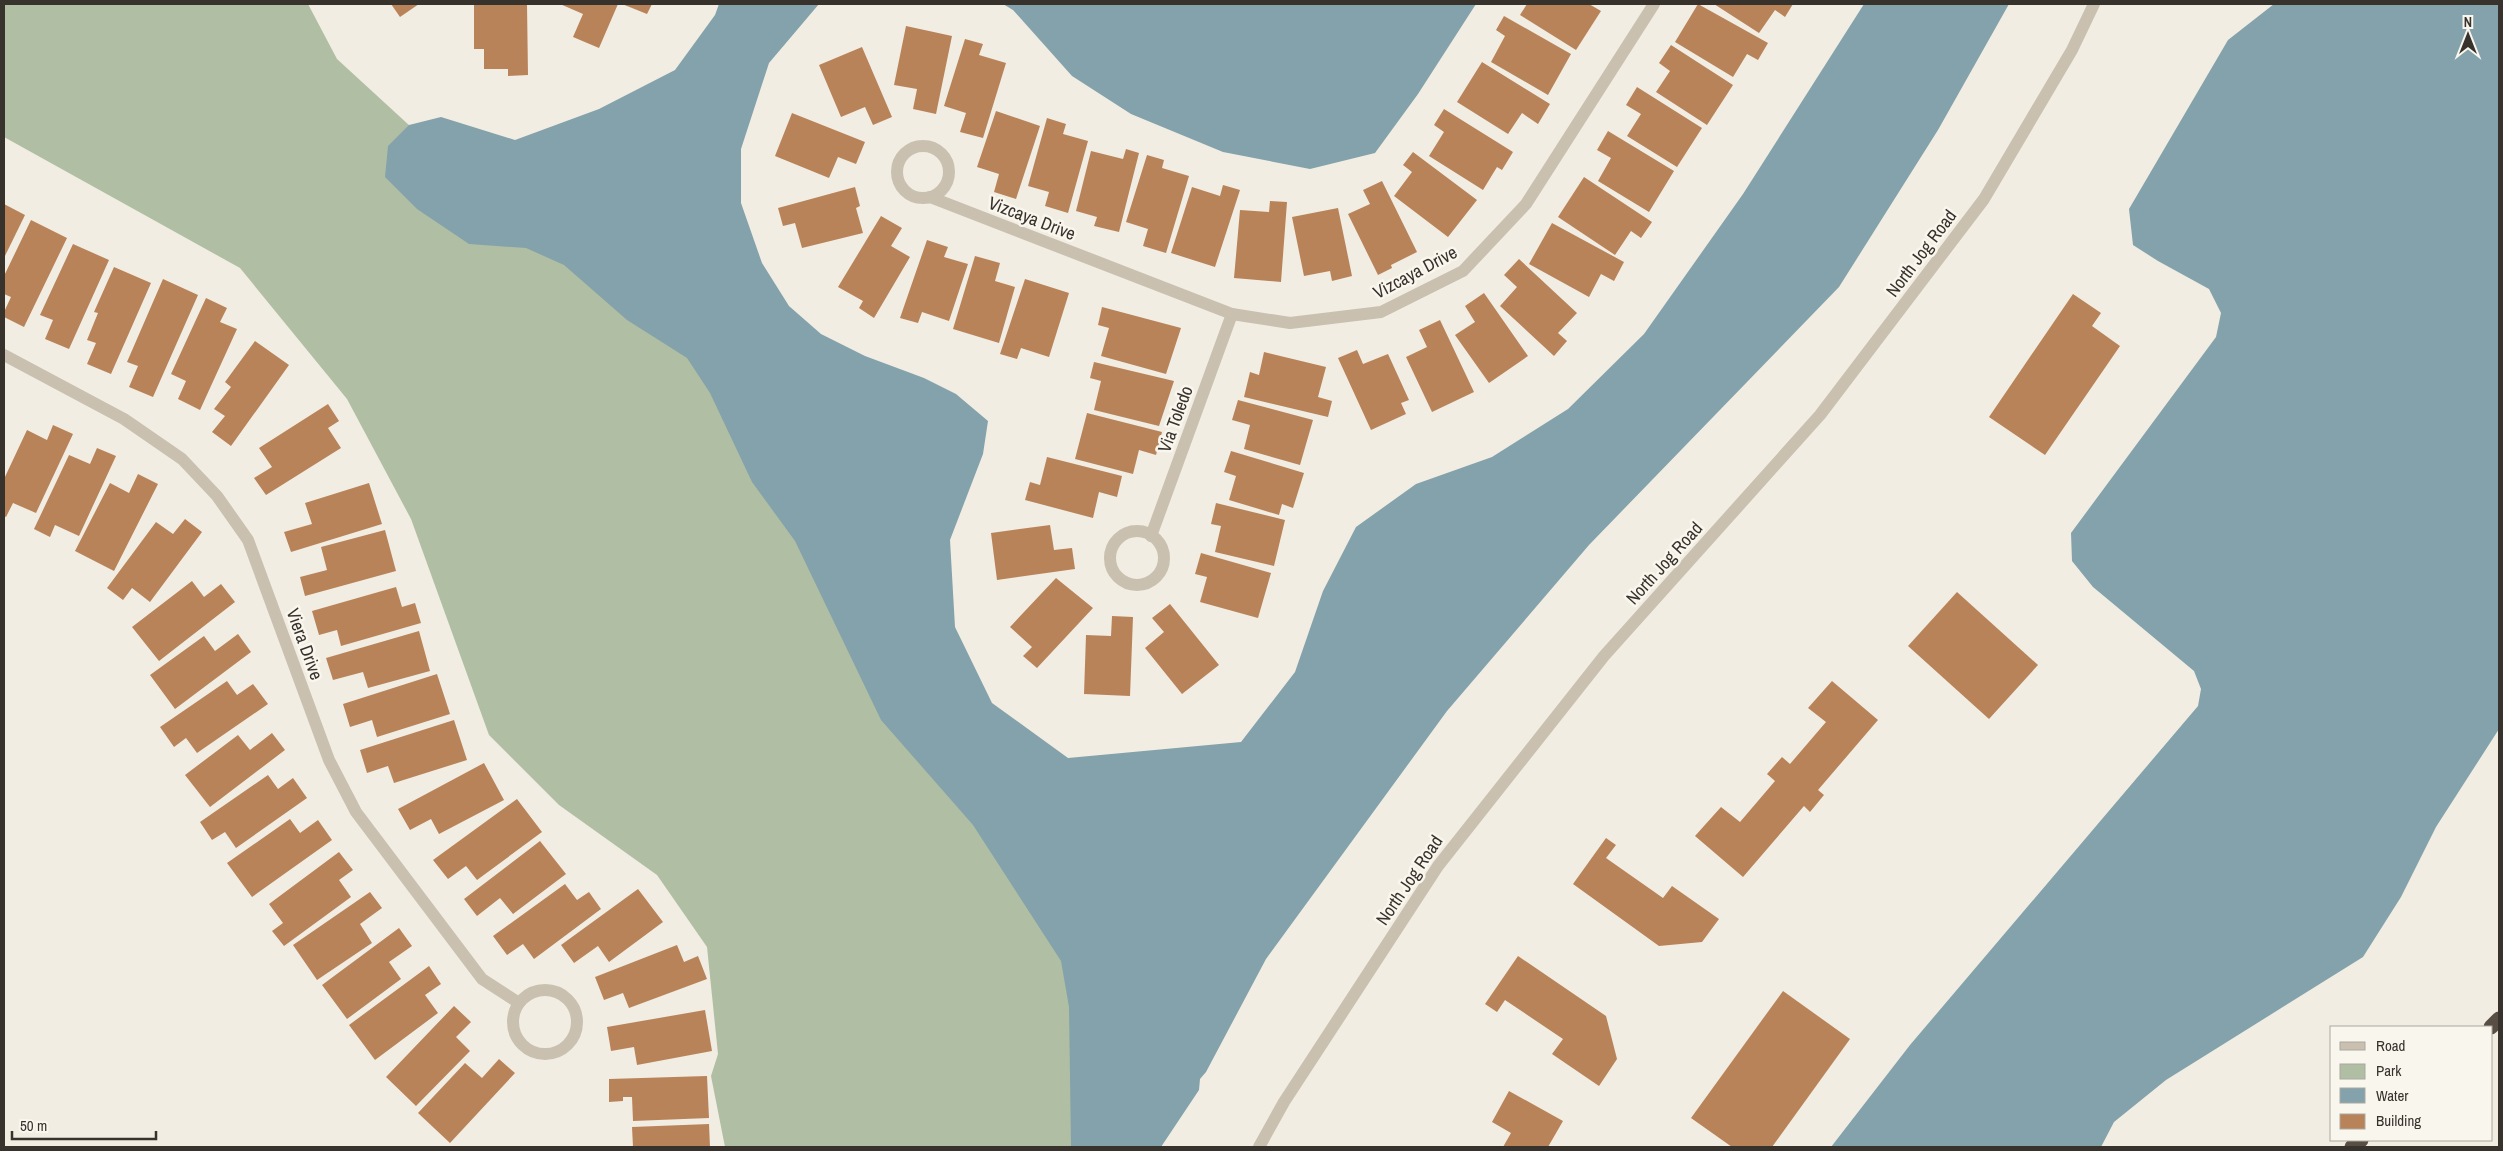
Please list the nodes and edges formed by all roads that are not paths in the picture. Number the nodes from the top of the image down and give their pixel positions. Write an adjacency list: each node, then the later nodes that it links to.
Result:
1 (1654, 4): 4 (street, Vizcaya Drive)
2 (2094, 4): 8 (street, North Jog Road)
3 (930, 197): 3 (street, Vizcaya Drive); 4 (street, Vizcaya Drive)
4 (1232, 314): 6 (street, Via Toledo)
5 (4, 355): 7 (street, Viera Drive)
6 (1152, 536): 6 (street)
7 (520, 1003): 7 (street)
8 (1259, 1147)

